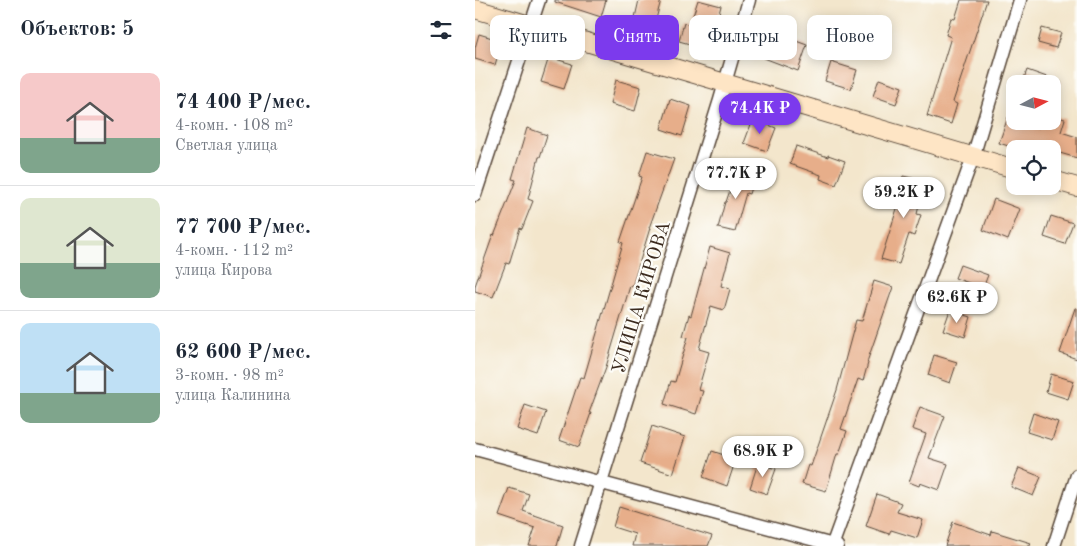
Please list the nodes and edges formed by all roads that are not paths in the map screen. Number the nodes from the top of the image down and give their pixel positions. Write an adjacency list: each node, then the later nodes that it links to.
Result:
1 (539, 0): 6 (street)
2 (749, 0): 9 (street, УЛИЦА КИРОВА)
3 (1020, 0): 10 (street)
4 (475, 9): 5 (main road)
5 (494, 15)
6 (535, 15)
7 (585, 42): 9 (main road)
8 (520, 60): 14 (street)
9 (725, 82): 10 (main road); 17 (street, УЛИЦА КИРОВА)
10 (973, 157): 11 (main road); 19 (street)
11 (1006, 166)
12 (1061, 182): 13 (main road)
13 (1077, 187)
14 (475, 195)
15 (475, 450): 17 (street)
16 (1077, 475): 20 (street)
17 (602, 483): 18 (street, УЛИЦА КИРОВА); 19 (street)
18 (581, 546)
19 (834, 546)
20 (1054, 546)

